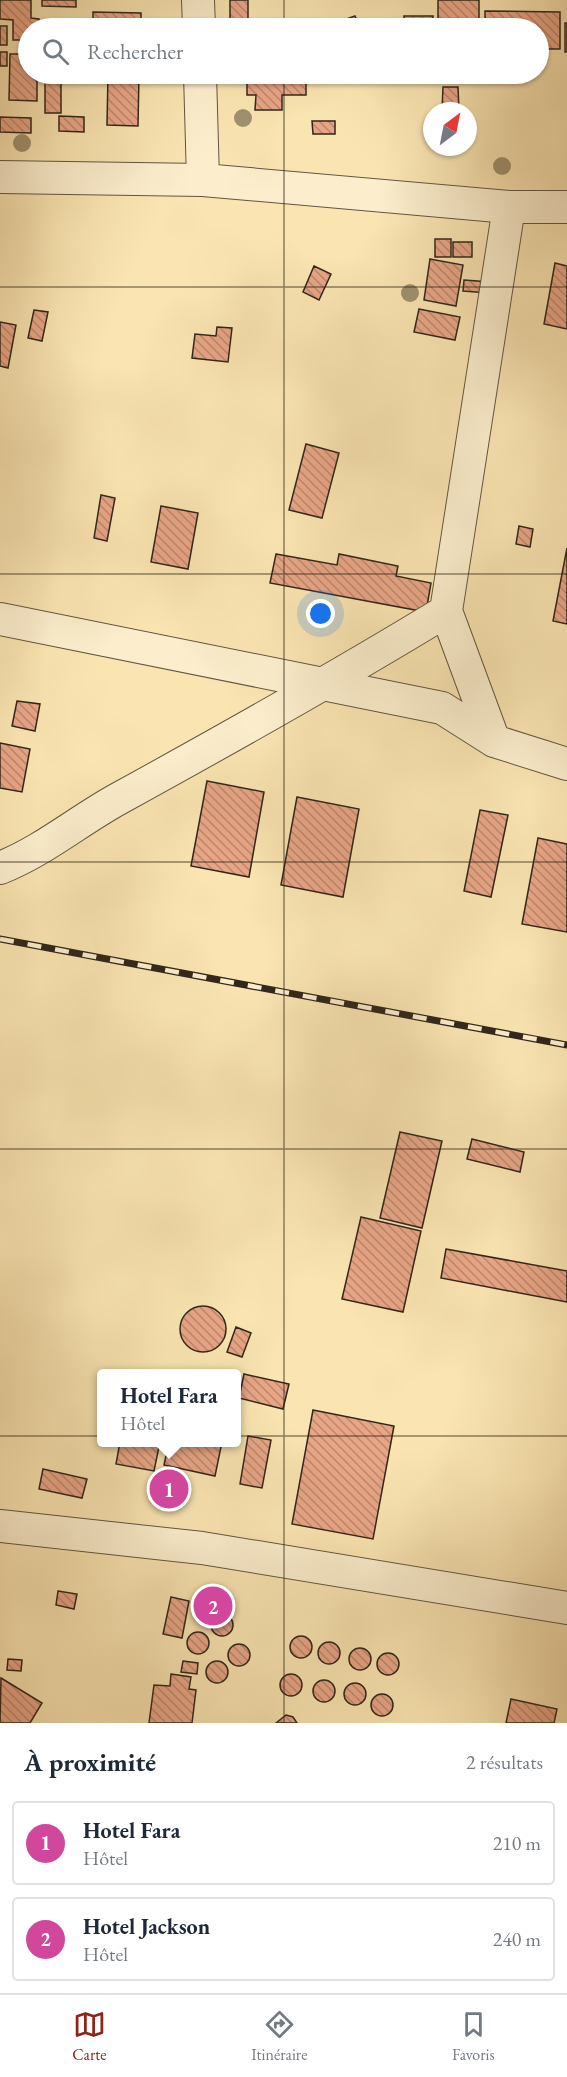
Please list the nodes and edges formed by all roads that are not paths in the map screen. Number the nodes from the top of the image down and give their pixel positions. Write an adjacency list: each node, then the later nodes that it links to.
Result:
1 (198, 0): 2 (street)
2 (199, 18)
3 (200, 84): 5 (street)
4 (0, 177): 5 (street)
5 (203, 180): 6 (street)
6 (509, 207): 7 (street); 8 (street)
7 (567, 207)
8 (446, 611): 10 (street); 11 (street)
9 (0, 619): 10 (street)
10 (326, 685): 11 (street); 13 (street)
11 (494, 741): 12 (street)
12 (567, 764)
13 (0, 868)
14 (0, 1526): 15 (street)
15 (567, 1608)

